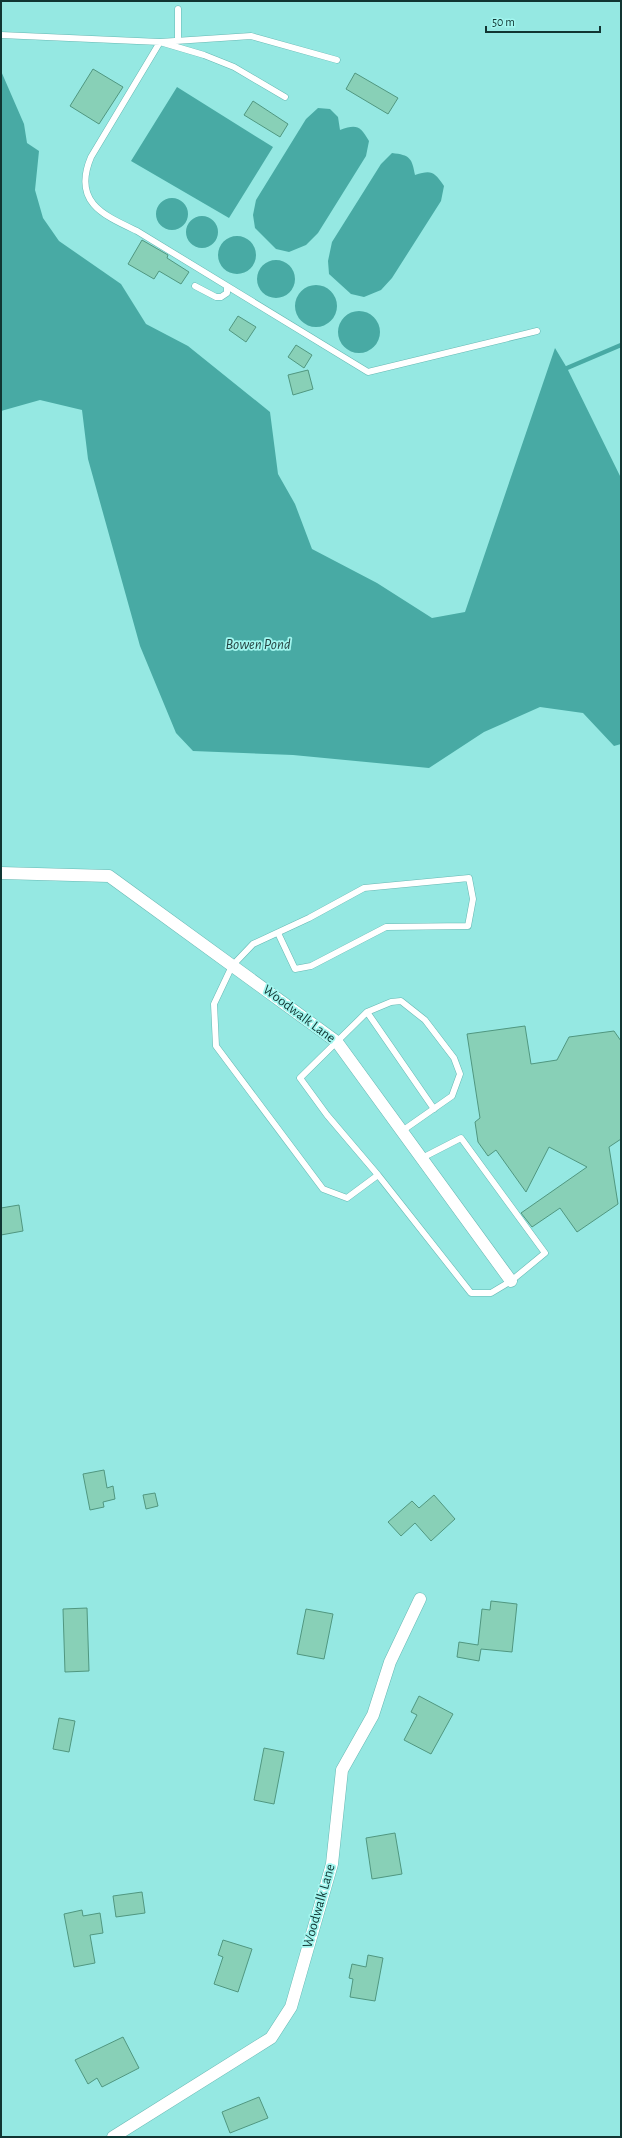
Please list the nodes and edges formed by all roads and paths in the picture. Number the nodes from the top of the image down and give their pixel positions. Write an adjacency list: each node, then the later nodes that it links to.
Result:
1 (178, 9): 3 (lane)
2 (1, 35): 4 (lane)
3 (178, 40): 4 (lane); 5 (lane)
4 (160, 42): 6 (lane); 8 (lane)
5 (337, 60)
6 (285, 97)
7 (195, 286): 8 (lane)
8 (227, 288): 9 (lane)
9 (537, 332)
10 (1, 873): 12 (street, Woodwalk Lane)
11 (278, 933): 11 (lane); 12 (lane)
12 (232, 966): 14 (street, Woodwalk Lane); 18 (lane)
13 (367, 1012): 14 (lane); 15 (lane); 15 (lane)
14 (338, 1042): 16 (street, Woodwalk Lane); 18 (lane)
15 (434, 1109): 16 (lane)
16 (402, 1131): 17 (street, Woodwalk Lane)
17 (422, 1158): 19 (street, Woodwalk Lane); 19 (lane)
18 (378, 1175): 19 (lane)
19 (511, 1281)
20 (420, 1599): 21 (street, Woodwalk Lane)
21 (113, 2137)

